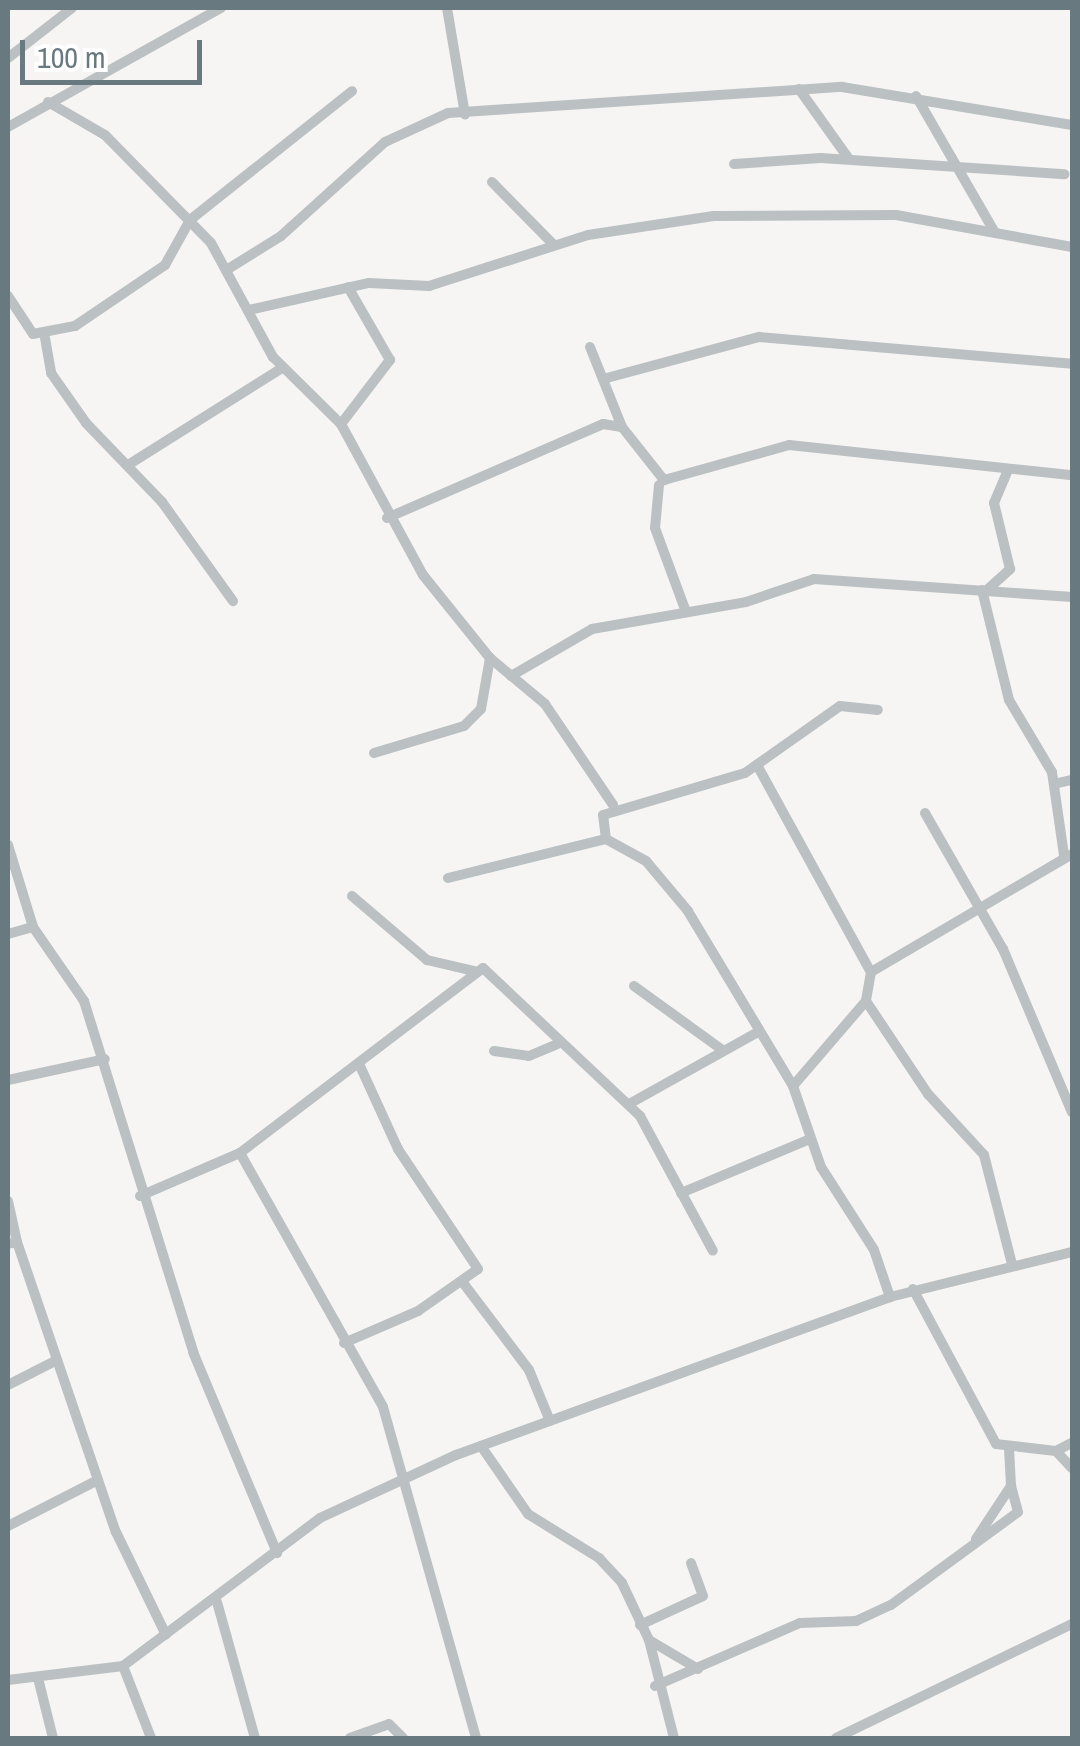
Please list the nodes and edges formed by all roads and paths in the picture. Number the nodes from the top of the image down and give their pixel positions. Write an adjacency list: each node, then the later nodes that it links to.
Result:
1 (72, 8): 4 (street)
2 (221, 8): 8 (street)
3 (446, 8): 9 (street)
4 (8, 58)
5 (352, 90): 17 (street)
6 (799, 90): 7 (street); 9 (street); 12 (street)
7 (916, 96): 10 (street); 14 (street)
8 (48, 102): 11 (street); 17 (street)
9 (465, 114): 21 (street)
10 (1072, 124)
11 (8, 128)
12 (849, 159): 13 (street); 14 (street)
13 (734, 164)
14 (952, 165): 15 (street); 18 (street)
15 (1064, 174)
16 (492, 182): 19 (street)
17 (190, 220): 21 (street); 26 (street)
18 (994, 231): 19 (street); 20 (street)
19 (554, 245): 22 (street)
20 (1072, 246)
21 (228, 268): 25 (street)
22 (348, 287): 25 (street); 31 (street)
23 (8, 294): 24 (street); 26 (street)
24 (8, 310)
25 (249, 310): 29 (street)
26 (44, 338): 33 (street)
27 (590, 347): 30 (street)
28 (1072, 364): 30 (street)
29 (282, 368): 31 (street); 33 (street)
30 (603, 380): 32 (street)
31 (341, 424): 37 (street)
32 (622, 426): 34 (street); 37 (street)
33 (128, 465): 40 (street)
34 (1007, 473): 35 (street); 38 (street)
35 (1072, 474)
36 (659, 485): 41 (street)
37 (387, 518): 42 (street)
38 (982, 590): 39 (street); 41 (street); 48 (street)
39 (1072, 597)
40 (233, 601)
41 (686, 612): 43 (street)
42 (490, 658): 43 (street); 45 (street)
43 (511, 676): 49 (street)
44 (878, 710): 46 (street)
45 (374, 753)
46 (757, 765): 49 (street); 60 (street)
47 (1072, 780): 48 (street)
48 (1054, 784): 53 (street)
49 (613, 805): 51 (street)
50 (926, 813): 56 (street)
51 (606, 839): 54 (street); 63 (street)
52 (8, 845): 57 (street)
53 (1068, 855): 56 (street)
54 (448, 878)
55 (352, 896): 59 (street)
56 (978, 904): 60 (street); 72 (street)
57 (32, 927): 58 (street); 67 (street)
58 (8, 934)
59 (478, 972): 64 (street); 68 (street)
60 (872, 972): 62 (street)
61 (634, 986): 65 (street)
62 (866, 1001): 70 (street); 81 (street)
63 (758, 1032): 65 (street); 70 (street)
64 (557, 1044): 66 (street); 71 (street)
65 (720, 1049): 71 (street)
66 (494, 1052)
67 (105, 1059): 69 (street); 76 (street)
68 (360, 1066): 74 (street); 82 (street)
69 (8, 1080)
70 (792, 1086): 73 (street)
71 (629, 1104): 75 (street)
72 (1072, 1112)
73 (808, 1140): 75 (street); 84 (street)
74 (240, 1152): 76 (street); 85 (street)
75 (681, 1192): 79 (street)
76 (140, 1196): 99 (street)
77 (8, 1201): 78 (street)
78 (12, 1243): 86 (street)
79 (713, 1251)
80 (1072, 1252): 81 (street)
81 (1012, 1264): 83 (street)
82 (464, 1284): 85 (street); 88 (street)
83 (913, 1290): 84 (street); 91 (street)
84 (890, 1296): 88 (street)
85 (344, 1343): 94 (street)
86 (57, 1360): 87 (street); 95 (street)
87 (8, 1385)
88 (550, 1421): 90 (street)
89 (1072, 1442): 92 (street)
90 (481, 1446): 94 (street); 103 (street)
91 (1009, 1447): 92 (street); 96 (street)
92 (1056, 1450): 93 (street)
93 (1072, 1468)
94 (408, 1475): 99 (street); 116 (street)
95 (98, 1480): 97 (street); 104 (street)
96 (1011, 1486): 98 (street); 98 (street)
97 (8, 1526)
98 (972, 1544): 107 (street)
99 (277, 1553): 101 (street)
100 (691, 1563): 103 (street)
101 (217, 1602): 104 (street); 113 (street)
102 (1072, 1624): 118 (street)
103 (640, 1625): 105 (street)
104 (166, 1635): 106 (street)
105 (650, 1640): 107 (street); 110 (street)
106 (123, 1666): 108 (street); 112 (street)
107 (698, 1669): 110 (street)
108 (38, 1678): 109 (street); 111 (street)
109 (8, 1680)
110 (655, 1686): 117 (street)
111 (53, 1738)
112 (150, 1738)
113 (255, 1738)
114 (350, 1738): 115 (street)
115 (403, 1738)
116 (476, 1738)
117 (674, 1738)
118 (836, 1738)

